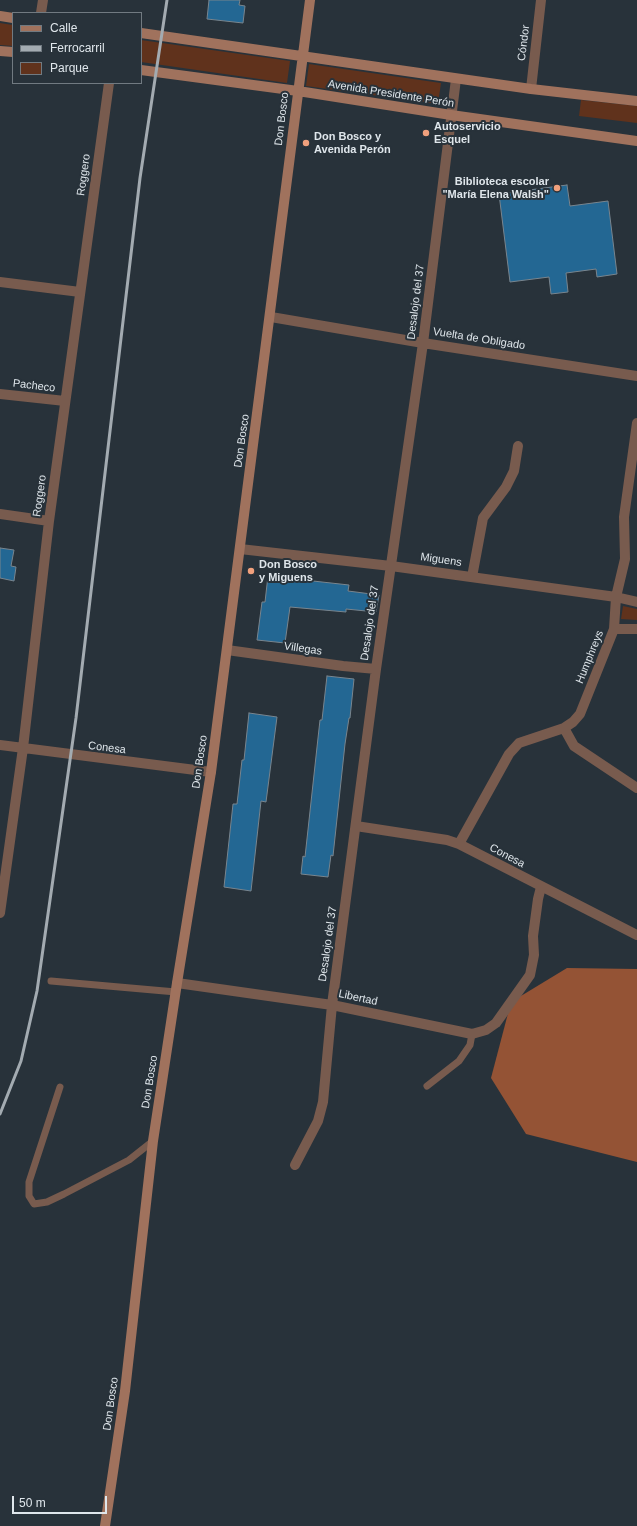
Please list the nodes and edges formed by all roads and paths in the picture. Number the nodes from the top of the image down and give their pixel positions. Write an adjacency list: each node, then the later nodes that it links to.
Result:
1 (43, 0): 4 (street)
2 (310, 0): 10 (street, Don Bosco)
3 (541, 0): 14 (street, Cóndor)
4 (41, 12)
5 (0, 16): 6 (street)
6 (12, 18)
7 (142, 33): 10 (street)
8 (0, 51): 9 (street)
9 (12, 52)
10 (303, 56): 12 (street); 15 (street, Don Bosco)
11 (142, 70): 15 (street, Avenida Presidente Perón)
12 (456, 79): 14 (street); 17 (street, Desalojo del 37)
13 (109, 84): 20 (street, Roggero)
14 (530, 89): 16 (street)
15 (298, 91): 17 (street, Avenida Presidente Perón); 21 (street, Don Bosco)
16 (637, 101)
17 (451, 116): 18 (street, Avenida Presidente Perón); 22 (street, Desalojo del 37)
18 (637, 140)
19 (0, 282): 20 (street)
20 (80, 292): 25 (street, Roggero)
21 (271, 317): 22 (street, Vuelta de Obligado); 30 (street, Don Bosco)
22 (423, 343): 23 (street, Vuelta de Obligado); 31 (street, Desalojo del 37)
23 (637, 376)
24 (0, 394): 25 (street, Pacheco)
25 (65, 401): 29 (street, Roggero)
26 (637, 423): 33 (street, Humphreys)
27 (518, 446): 32 (street)
28 (0, 514): 29 (street)
29 (49, 521): 41 (street, Roggero)
30 (240, 549): 31 (street, Miguens); 37 (street, Don Bosco)
31 (391, 566): 32 (street, Miguens); 38 (street, Desalojo del 37)
32 (472, 577): 33 (street, Miguens)
33 (616, 597): 34 (street, Miguens); 36 (street, Humphreys)
34 (637, 602)
35 (637, 628): 36 (street)
36 (614, 629): 39 (street, Humphreys)
37 (227, 650): 38 (street, Villegas); 42 (street, Don Bosco)
38 (376, 669): 44 (street, Desalojo del 37)
39 (564, 728): 43 (street); 45 (street, Humphreys)
40 (0, 745): 41 (street, Conesa)
41 (23, 748): 42 (street, Conesa); 47 (street, Roggero)
42 (211, 772): 50 (street, Don Bosco)
43 (637, 788)
44 (356, 826): 45 (street, Conesa); 51 (street, Desalojo del 37)
45 (459, 844): 46 (street, Conesa)
46 (541, 887): 48 (street, Conesa); 52 (street, Libertad)
47 (0, 913)
48 (637, 935)
49 (51, 981): 50 (lane)
50 (176, 988): 51 (street, Libertad); 55 (street, Don Bosco)
51 (332, 1005): 52 (street, Libertad); 56 (street, Desalojo del 37)
52 (472, 1034): 53 (lane)
53 (427, 1086)
54 (60, 1087): 55 (lane)
55 (153, 1142): 57 (street, Don Bosco)
56 (295, 1165)
57 (105, 1526)

